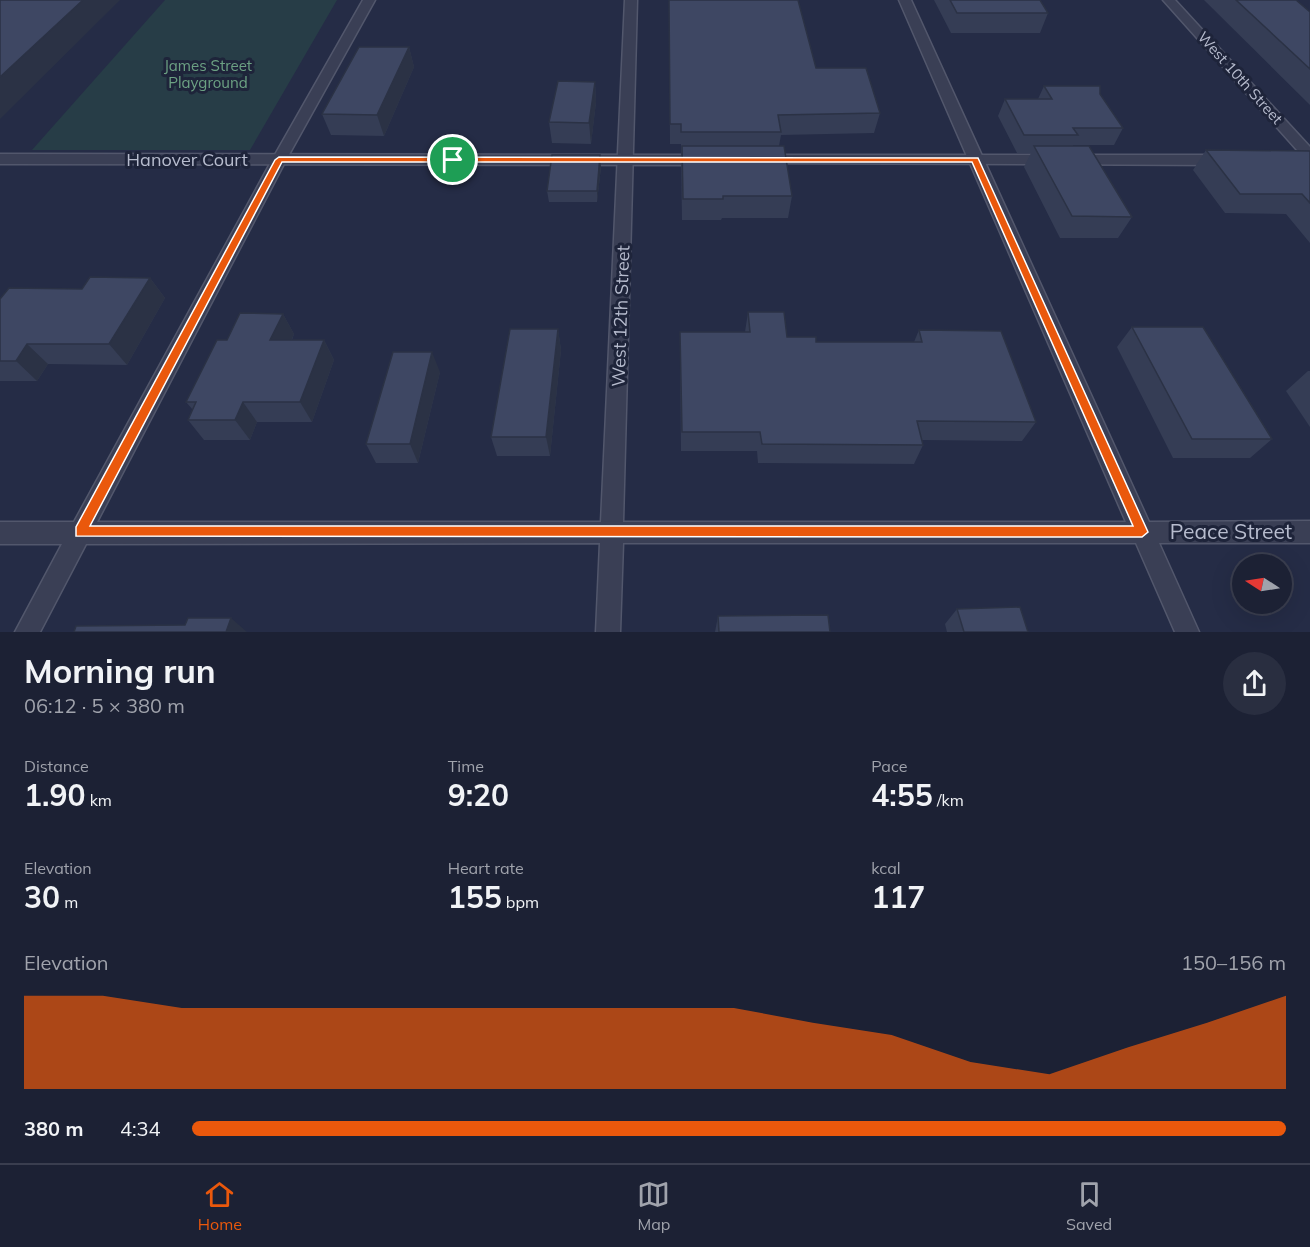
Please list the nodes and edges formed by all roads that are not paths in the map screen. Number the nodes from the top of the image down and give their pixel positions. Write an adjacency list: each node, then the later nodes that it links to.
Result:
1 (369, 0): 7 (street)
2 (631, 0): 8 (street, West 12th Street)
3 (905, 0): 11 (street)
4 (1169, 0): 5 (street, West 10th Street)
5 (1306, 158)
6 (0, 159): 7 (street, Hanover Court)
7 (279, 160): 8 (street, Hanover Court); 13 (street)
8 (627, 160): 9 (street, Hanover Court); 14 (street, West 12th Street)
9 (723, 160)
10 (747, 160): 11 (street)
11 (975, 160): 12 (street); 15 (street)
12 (1238, 160)
13 (81, 531): 14 (street, Peace Street); 17 (street, Peace Street); 18 (street)
14 (612, 532): 15 (street, Peace Street); 19 (street, West 12th Street)
15 (1142, 532): 16 (street, Peace Street); 20 (street)
16 (1310, 532)
17 (0, 533)
18 (27, 632)
19 (608, 632)
20 (1187, 632)

